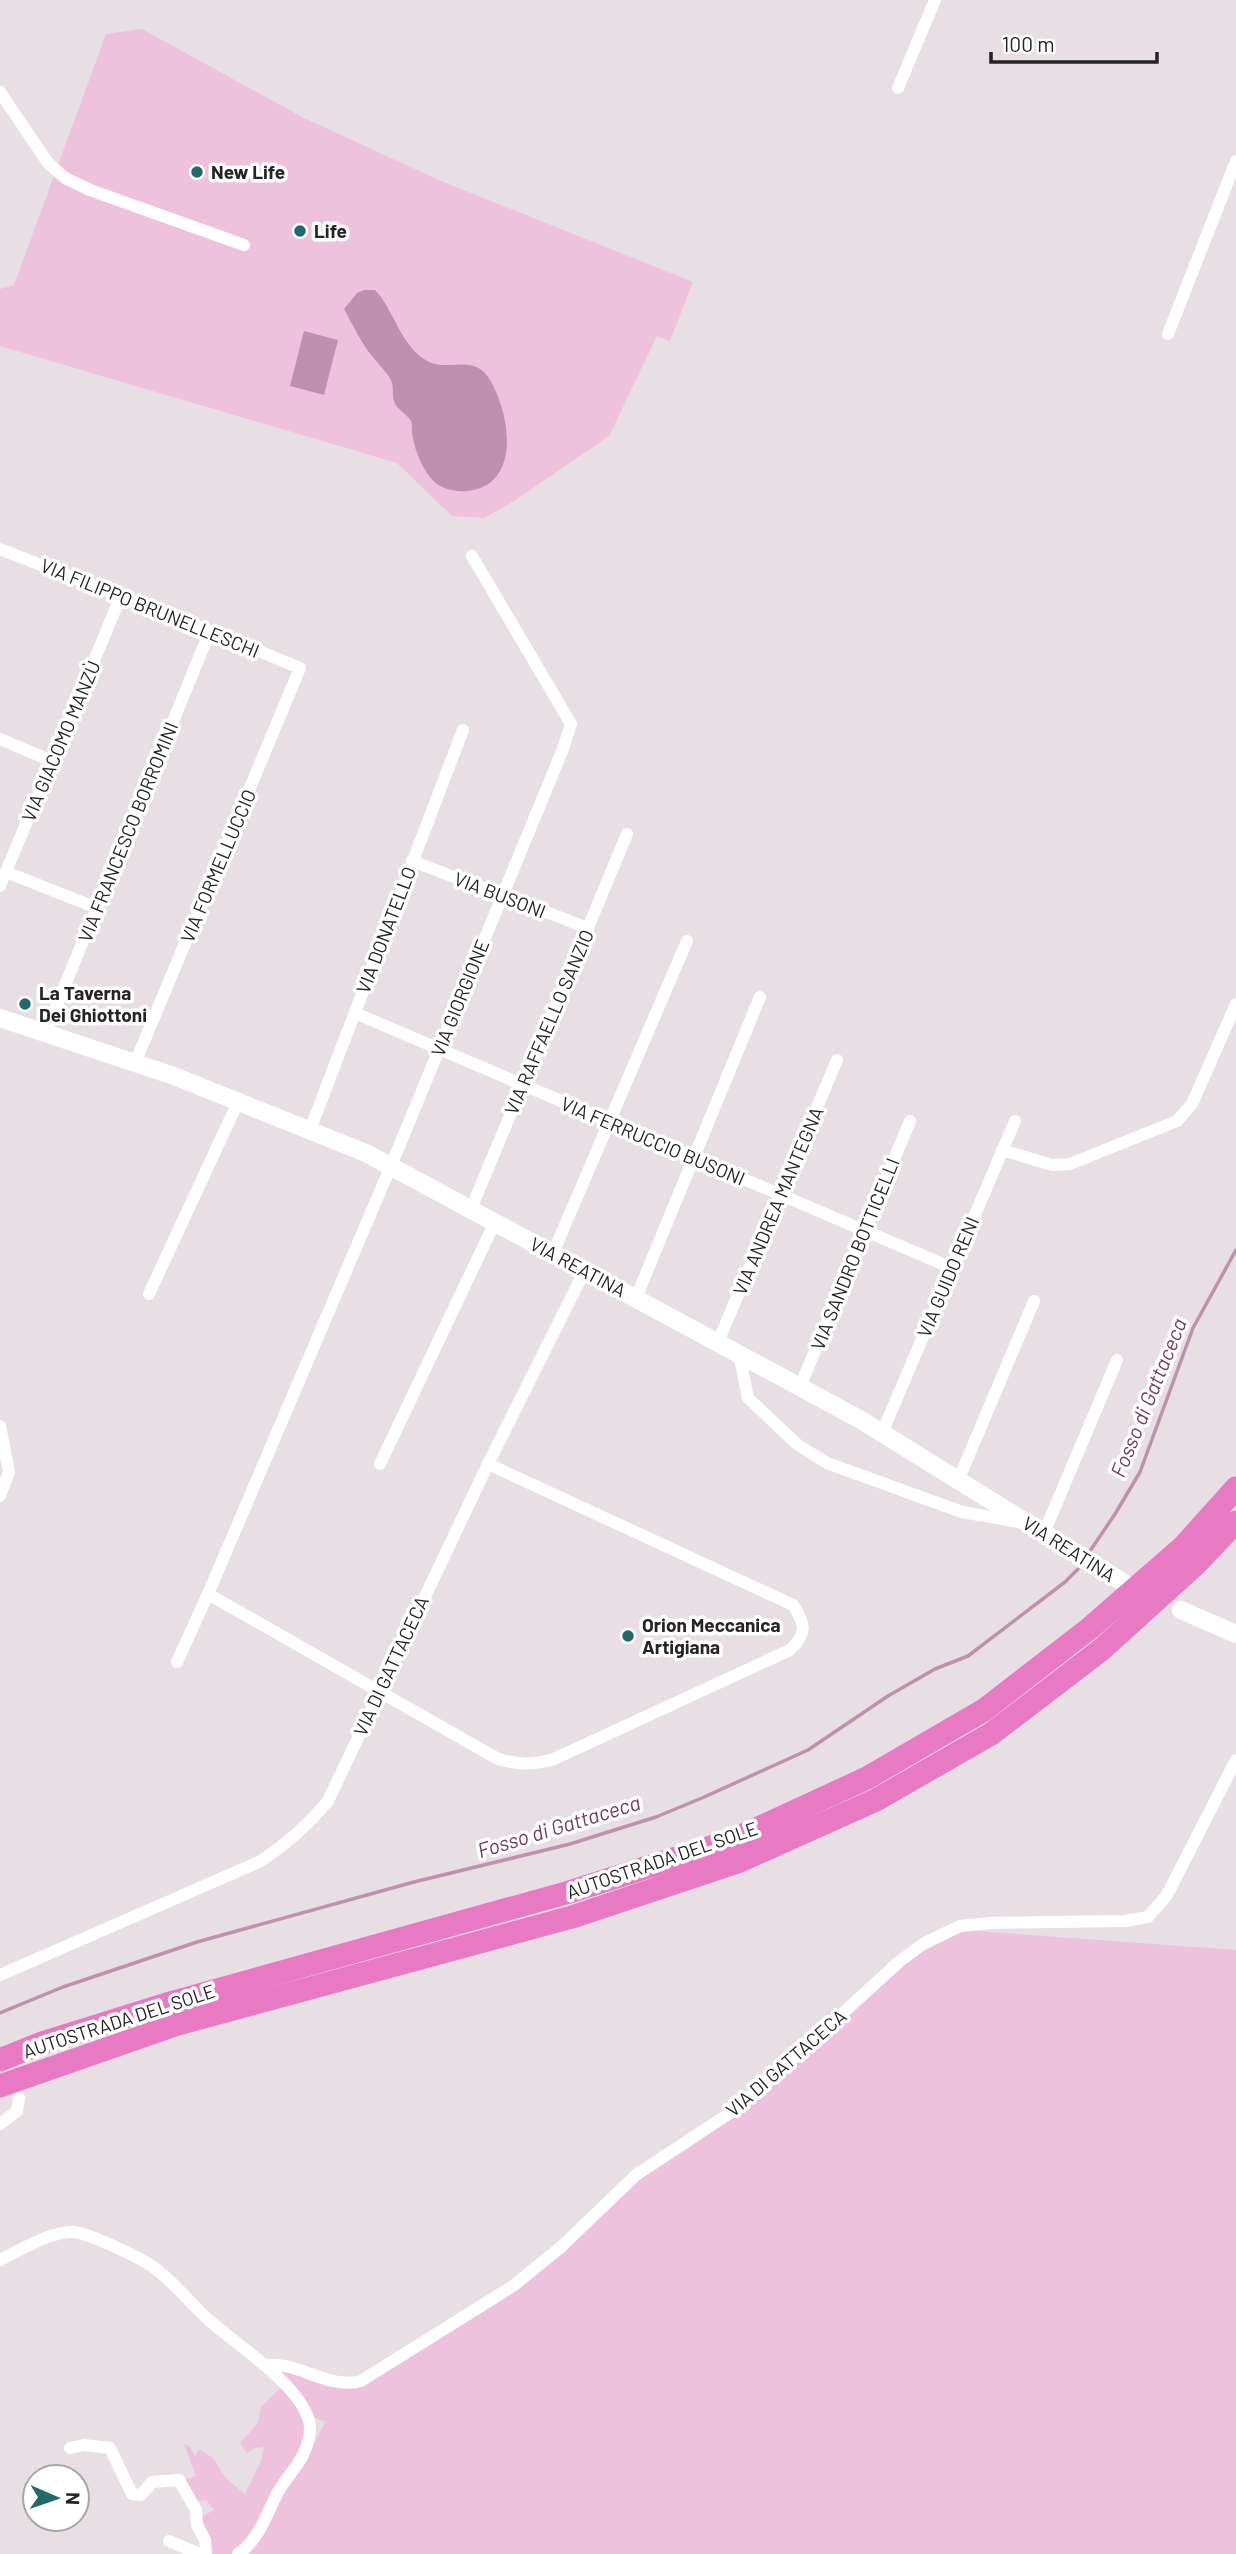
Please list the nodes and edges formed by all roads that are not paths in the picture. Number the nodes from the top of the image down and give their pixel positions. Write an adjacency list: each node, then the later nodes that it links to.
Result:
1 (935, 0): 2 (street)
2 (898, 88)
3 (0, 92): 5 (street)
4 (1236, 161): 6 (street)
5 (244, 245)
6 (1168, 334)
7 (0, 549): 9 (street, VIA FILIPPO BRUNELLESCHI)
8 (472, 556): 19 (street, VIA GIORGIONE)
9 (121, 596): 10 (street, VIA FILIPPO BRUNELLESCHI); 14 (street, VIA GIACOMO MANZÙ)
10 (210, 631): 11 (street, VIA FILIPPO BRUNELLESCHI); 20 (street, VIA FRANCESCO BORROMINI)
11 (300, 668): 30 (street, VIA FORMELLUCCIO)
12 (463, 730): 16 (street, VIA DONATELLO)
13 (0, 739): 14 (street)
14 (52, 761): 17 (street, VIA GIACOMO MANZÙ)
15 (627, 834): 21 (street, VIA RAFFAELLO SANZIO)
16 (412, 862): 19 (street, VIA BUSONI); 25 (street, VIA DONATELLO)
17 (6, 872): 18 (street, VIA GIACOMO MANZÙ); 20 (street)
18 (0, 886)
19 (502, 895): 21 (street, VIA BUSONI); 28 (street, VIA GIORGIONE)
20 (97, 908): 27 (street, VIA FRANCESCO BORROMINI)
21 (588, 928): 31 (street, VIA RAFFAELLO SANZIO)
22 (687, 941): 35 (street)
23 (760, 997): 38 (street)
24 (1236, 1004): 37 (street)
25 (355, 1013): 28 (street, VIA FERRUCCIO BUSONI); 36 (street, VIA DONATELLO)
26 (0, 1018): 27 (street, VIA REATINA)
27 (45, 1034): 30 (street, VIA REATINA)
28 (439, 1049): 31 (street, VIA FERRUCCIO BUSONI); 39 (street, VIA GIORGIONE)
29 (837, 1060): 40 (street, VIA ANDREA MANTEGNA)
30 (135, 1063): 32 (street, VIA REATINA)
31 (523, 1085): 35 (street, VIA FERRUCCIO BUSONI); 41 (street, VIA RAFFAELLO SANZIO)
32 (238, 1102): 36 (street, VIA REATINA); 47 (street)
33 (910, 1121): 43 (street, VIA SANDRO BOTTICELLI)
34 (1015, 1121): 37 (street, VIA GUIDO RENI)
35 (610, 1122): 38 (street, VIA FERRUCCIO BUSONI); 44 (street)
36 (310, 1130): 39 (street, VIA REATINA)
37 (1002, 1150): 45 (street, VIA GUIDO RENI)
38 (694, 1158): 40 (street, VIA FERRUCCIO BUSONI); 48 (street)
39 (391, 1166): 41 (street, VIA REATINA); 65 (street, VIA GIORGIONE)
40 (780, 1195): 43 (street, VIA FERRUCCIO BUSONI); 50 (street, VIA ANDREA MANTEGNA)
41 (471, 1209): 42 (street, VIA REATINA)
42 (495, 1222): 44 (street, VIA REATINA); 56 (street)
43 (865, 1231): 45 (street, VIA FERRUCCIO BUSONI); 53 (street, VIA SANDRO BOTTICELLI)
44 (553, 1253): 46 (street, VIA REATINA)
45 (952, 1268): 55 (street, VIA GUIDO RENI)
46 (584, 1270): 48 (street, VIA REATINA); 57 (street, VIA DI GATTACECA)
47 (149, 1294)
48 (636, 1298): 50 (street, VIA REATINA)
49 (1034, 1301): 58 (street)
50 (718, 1342): 51 (street, VIA REATINA)
51 (739, 1354): 53 (street, VIA REATINA); 62 (street)
52 (1117, 1360): 63 (street)
53 (800, 1387): 55 (street, VIA REATINA)
54 (1, 1431): 60 (street)
55 (882, 1433): 58 (street, VIA REATINA)
56 (380, 1464)
57 (488, 1464): 69 (street, VIA DI GATTACECA); 69 (street)
58 (958, 1481): 62 (street, VIA REATINA)
59 (1236, 1488): 72 (highway, AUTOSTRADA DEL SOLE)
60 (0, 1496)
61 (1236, 1522): 73 (highway, AUTOSTRADA DEL SOLE)
62 (1027, 1523): 63 (street, VIA REATINA)
63 (1044, 1533): 64 (street, VIA REATINA)
64 (1124, 1583)
65 (208, 1594): 68 (street, VIA GIORGIONE); 69 (street)
66 (1181, 1610): 67 (street)
67 (1236, 1634)
68 (177, 1662)
69 (379, 1691): 71 (street, VIA DI GATTACECA)
70 (1236, 1760): 76 (street, VIA DI GATTACECA)
71 (0, 1975)
72 (0, 2060)
73 (9, 2092): 74 (street)
74 (0, 2124)
75 (0, 2260): 76 (street)
76 (265, 2365): 81 (street)
77 (70, 2448): 80 (street)
78 (169, 2541): 79 (street)
79 (200, 2554)
80 (206, 2554)
81 (238, 2554)

